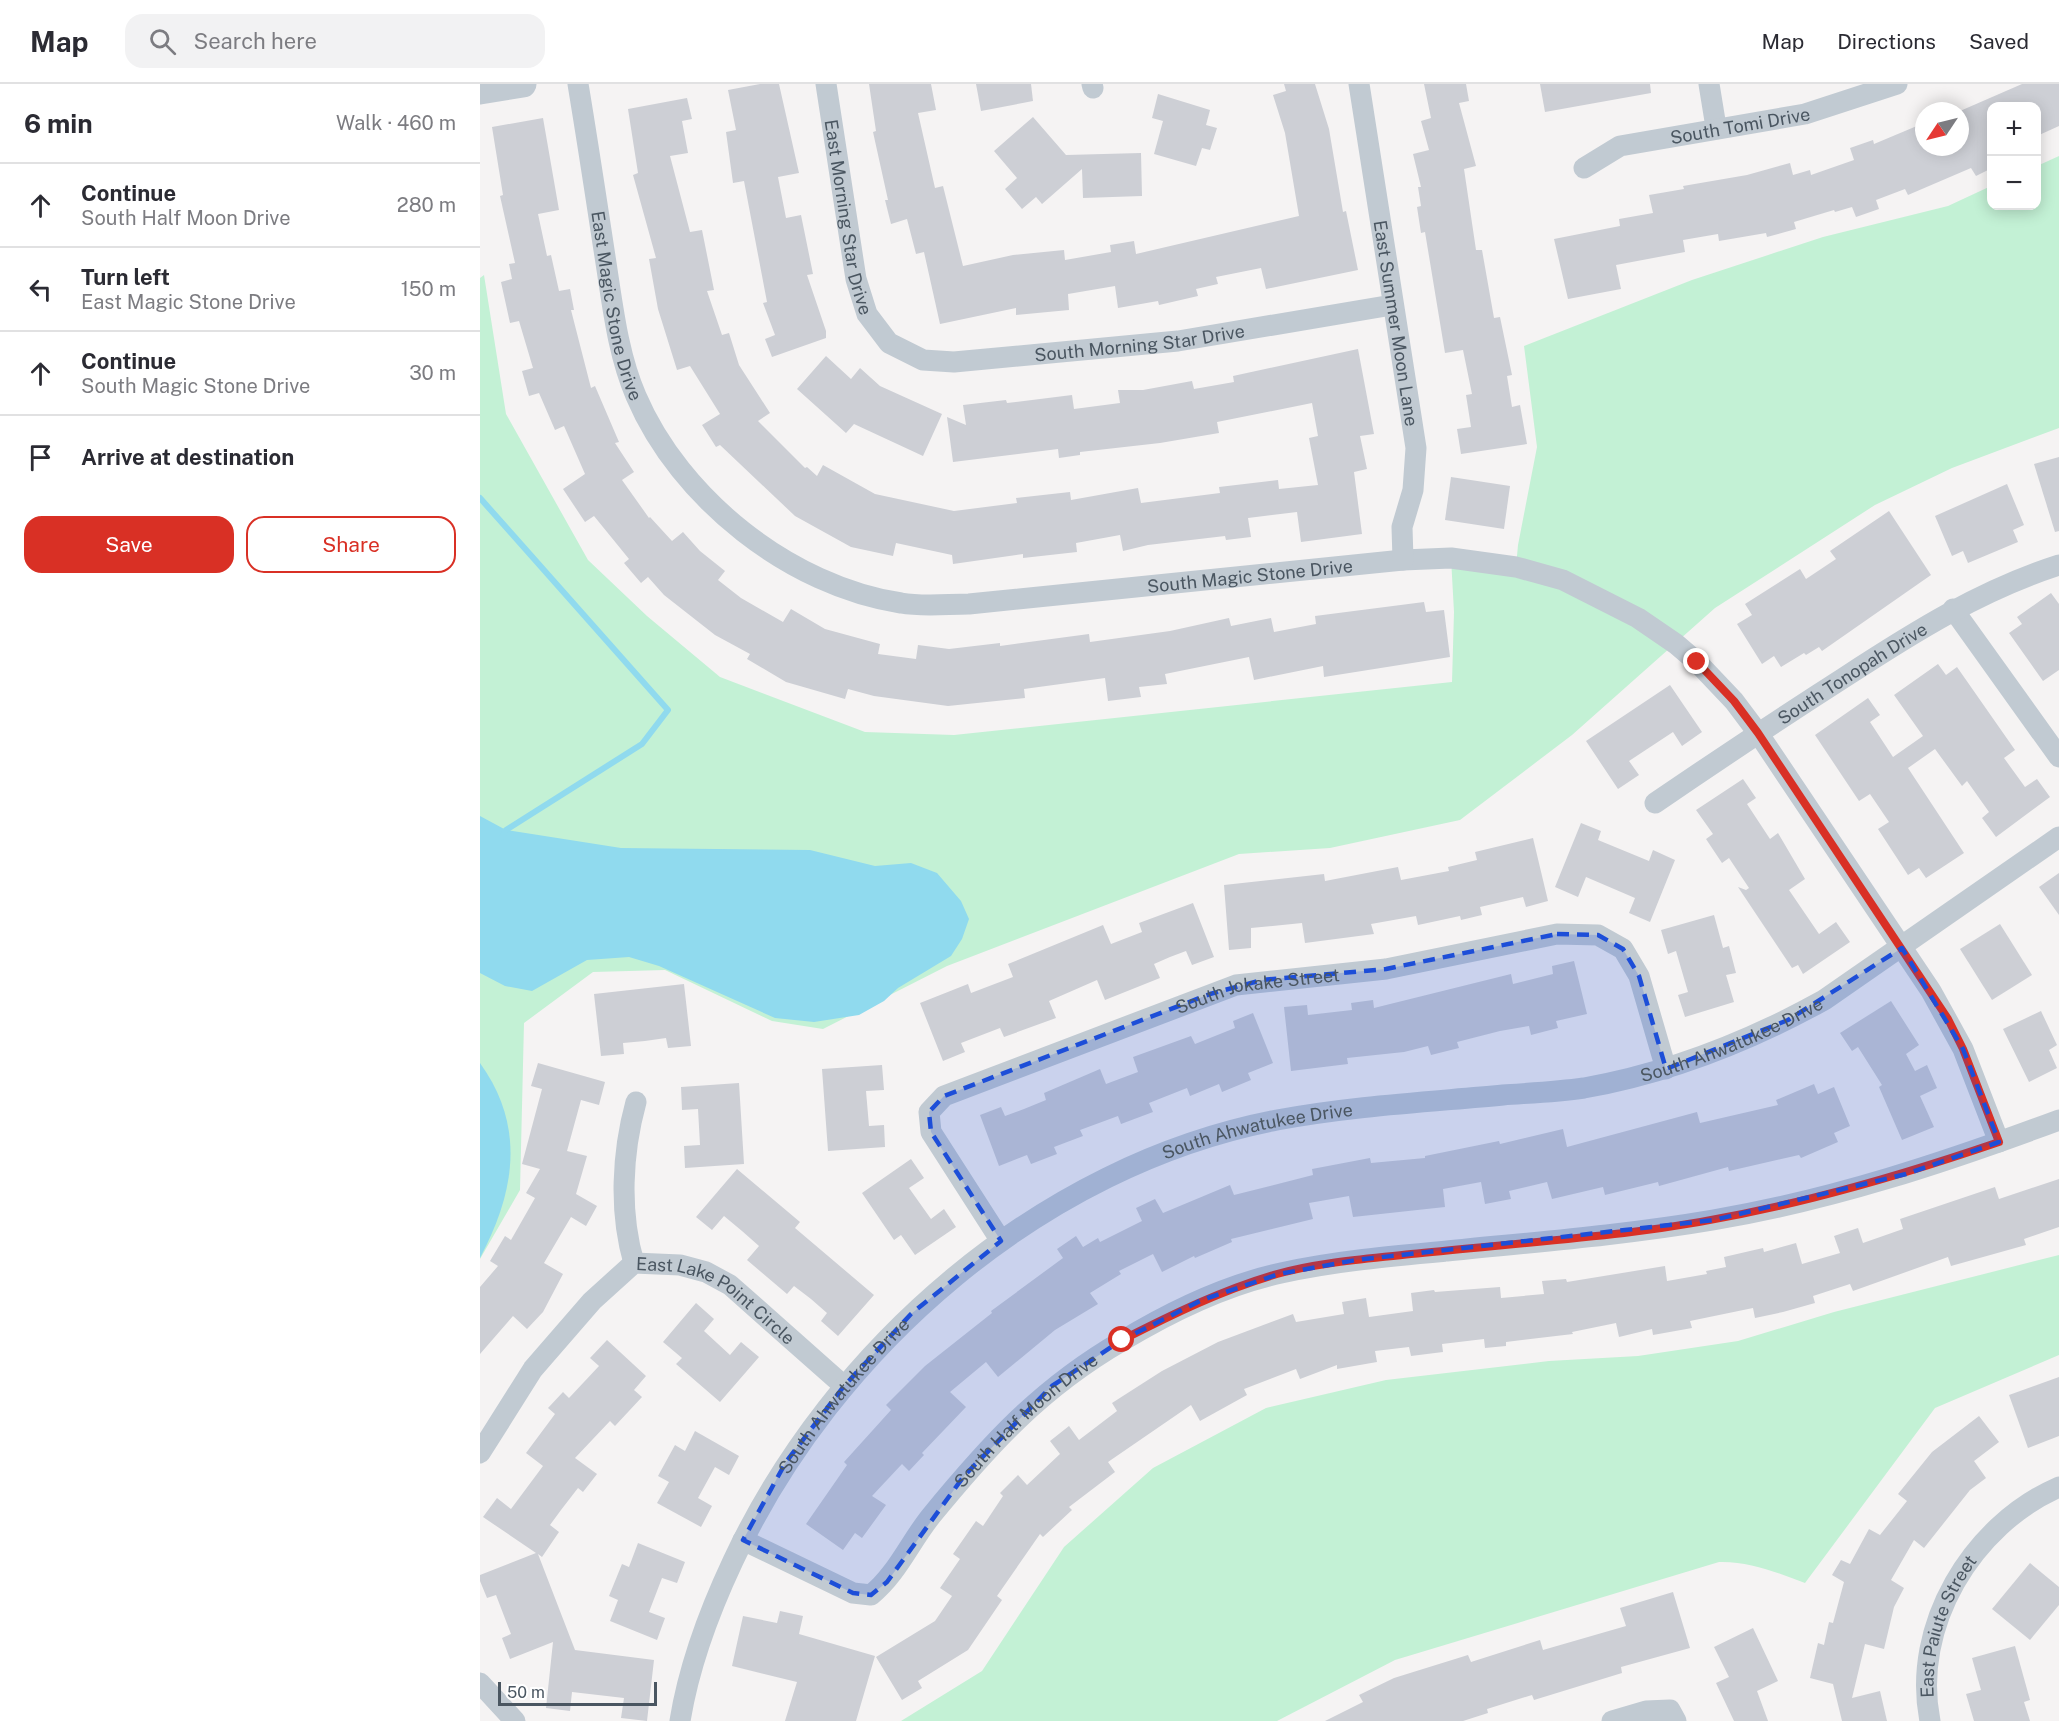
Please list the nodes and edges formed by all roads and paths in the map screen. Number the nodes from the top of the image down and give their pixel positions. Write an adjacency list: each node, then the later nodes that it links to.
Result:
1 (523, 84): 7 (street)
2 (578, 84): 12 (street, East Magic Stone Drive)
3 (826, 84): 11 (street, East Morning Star Drive)
4 (1359, 84): 10 (street, East Summer Moon Lane)
5 (1709, 84): 8 (street)
6 (1897, 84): 8 (street, South Tomi Drive)
7 (480, 91)
8 (1716, 127): 9 (street, South Tomi Drive)
9 (1584, 168)
10 (1392, 305): 11 (street, South Morning Star Drive); 13 (street, East Summer Moon Lane)
11 (890, 343)
12 (711, 505): 13 (street, South Magic Stone Drive)
13 (1403, 560): 16 (street, South Magic Stone Drive)
14 (2059, 565): 15 (street, South Tonopah Drive)
15 (1953, 609): 16 (street, South Tonopah Drive); 17 (street)
16 (1758, 733): 18 (street, South Tonopah Drive); 20 (street)
17 (2059, 757)
18 (1655, 803)
19 (2059, 837): 20 (street, South Ahwatukee Drive)
20 (1902, 948): 21 (street, South Ahwatukee Drive); 24 (street)
21 (1666, 1069): 25 (street, South Ahwatukee Drive); 25 (street, South Jokake Street)
22 (636, 1102): 26 (street)
23 (2059, 1120): 24 (street, South Half Moon Drive)
24 (1999, 1142): 30 (street, South Half Moon Drive)
25 (1001, 1241): 27 (street, South Ahwatukee Drive)
26 (633, 1263): 27 (street, East Lake Point Circle); 28 (street, East Lake Point Circle)
27 (844, 1386): 30 (street, South Ahwatukee Drive)
28 (480, 1453)
29 (2059, 1487): 36 (street, East Paiute Street)
30 (743, 1540): 34 (street, South Ahwatukee Drive)
31 (480, 1683): 33 (street)
32 (1673, 1716): 35 (street)
33 (515, 1721)
34 (680, 1721)
35 (1612, 1721)
36 (1930, 1721)

